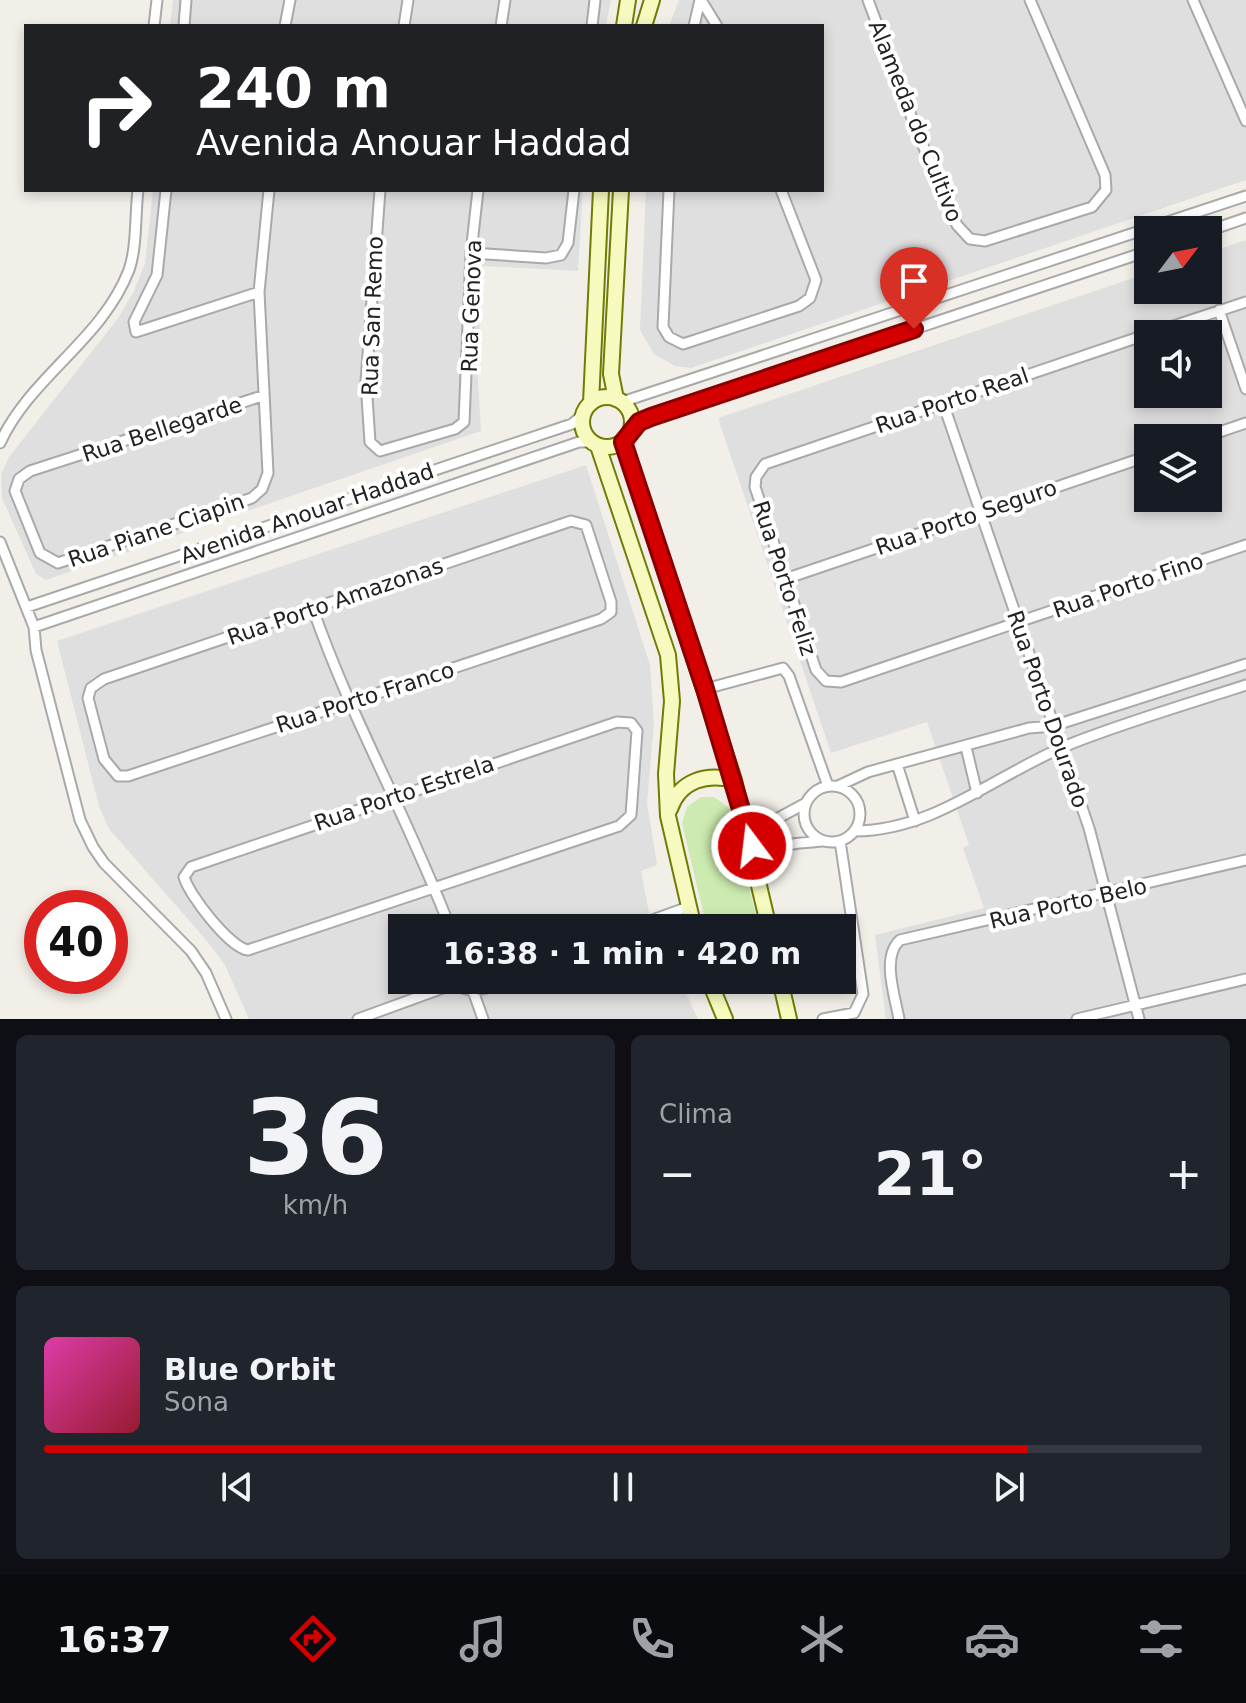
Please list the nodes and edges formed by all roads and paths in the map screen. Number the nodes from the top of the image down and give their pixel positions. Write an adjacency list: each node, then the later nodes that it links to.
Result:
1 (157, 0): 13 (street)
2 (186, 0): 14 (street)
3 (290, 0): 15 (street)
4 (408, 0): 16 (street)
5 (505, 0): 17 (street)
6 (595, 0): 18 (street)
7 (628, 0): 19 (street)
8 (652, 0): 20 (street)
9 (700, 0): 21 (street); 22 (street)
10 (868, 0): 11 (street, Alameda do Cultivo)
11 (1030, 0)
12 (1193, 0): 23 (street)
13 (154, 24)
14 (184, 24)
15 (285, 24)
16 (404, 24)
17 (501, 24)
18 (592, 24)
19 (624, 24)
20 (645, 24)
21 (694, 24)
22 (716, 24)
23 (1246, 121)
24 (138, 192): 53 (street)
25 (166, 192): 39 (street)
26 (269, 192): 39 (street)
27 (380, 192): 49 (street, Rua San Remo)
28 (478, 192): 37 (street, Rua Genova)
29 (574, 192): 37 (street)
30 (601, 192): 48 (street)
31 (621, 192): 46 (street)
32 (669, 192): 33 (street)
33 (782, 192)
34 (1246, 196): 46 (street)
35 (1246, 218): 36 (street)
36 (1222, 226)
37 (471, 253): 49 (street, Rua Genova)
38 (1134, 256): 52 (street)
39 (259, 292): 45 (street)
40 (1246, 302): 41 (street, Rua Porto Real)
41 (1219, 310): 42 (street, Rua Porto Real); 44 (street)
42 (1189, 320)
43 (1134, 339): 47 (street, Rua Porto Real)
44 (1246, 389)
45 (262, 396): 57 (street, Rua Bellegarde); 61 (street, Rua Bellegarde)
46 (619, 401): 48 (street); 52 (street)
47 (943, 403): 56 (street, Rua Porto Real); 58 (street, Rua Porto Dourado)
48 (588, 408): 54 (street); 63 (street, Avenida Anouar Haddad)
49 (464, 422)
50 (1246, 423): 51 (street)
51 (1222, 431)
52 (627, 436): 54 (street); 71 (street)
53 (0, 443)
54 (596, 444): 67 (street, Avenida Anouar Haddad); 83 (street)
55 (1134, 461): 58 (street, Rua Porto Seguro)
56 (760, 471): 62 (street, Rua Porto Feliz)
57 (262, 489): 61 (street, Rua Piane Ciapin)
58 (980, 511): 62 (street, Rua Porto Seguro); 66 (street, Rua Porto Dourado)
59 (0, 542): 63 (street)
60 (1246, 545): 66 (street, Rua Porto Fino)
61 (48, 560)
62 (785, 579): 69 (street, Rua Porto Feliz)
63 (27, 607): 67 (street)
64 (313, 609): 65 (street, Rua Porto Amazonas); 72 (street); 77 (street, Rua Porto Amazonas)
65 (611, 612): 72 (street, Rua Porto Franco)
66 (1018, 622): 69 (street, Rua Porto Fino); 73 (street, Rua Porto Dourado)
67 (34, 627): 104 (street)
68 (1246, 664): 73 (street)
69 (826, 681)
70 (1246, 685): 75 (street)
71 (705, 689): 78 (street); 79 (street)
72 (349, 702): 77 (street, Rua Porto Franco); 81 (street)
73 (1053, 726): 74 (street); 75 (street, Rua Porto Dourado)
74 (966, 747): 76 (street); 80 (street)
75 (1063, 747): 80 (street); 92 (street, Rua Porto Dourado)
76 (897, 764): 79 (street); 84 (street)
77 (118, 776)
78 (734, 780): 83 (street); 85 (street)
79 (833, 786): 82 (street); 86 (street)
80 (977, 793): 84 (street)
81 (393, 796): 91 (street); 91 (street, Rua Porto Estrela); 91 (street, Rua Porto Estrela)
82 (806, 803): 85 (street); 87 (street)
83 (668, 816): 93 (street)
84 (915, 821): 86 (street)
85 (747, 826): 90 (street)
86 (855, 831): 88 (street)
87 (822, 841): 88 (street); 90 (street)
88 (840, 841): 109 (street)
89 (1246, 860): 92 (street, Rua Porto Belo)
90 (757, 866): 97 (street)
91 (435, 888): 94 (street)
92 (1108, 895): 103 (street, Rua Porto Dourado); 110 (street, Rua Porto Belo)
93 (688, 907): 95 (street); 96 (street)
94 (445, 914)
95 (669, 914)
96 (690, 914)
97 (766, 914)
98 (1246, 979): 103 (street)
99 (431, 994): 105 (street)
100 (474, 994): 106 (street)
101 (715, 994): 107 (street)
102 (783, 994): 108 (street)
103 (1136, 1005): 111 (street); 112 (street, Rua Porto Dourado)
104 (226, 1019)
105 (358, 1019)
106 (483, 1019)
107 (725, 1019)
108 (789, 1019)
109 (823, 1019)
110 (899, 1019)
111 (1077, 1019)
112 (1139, 1019)

